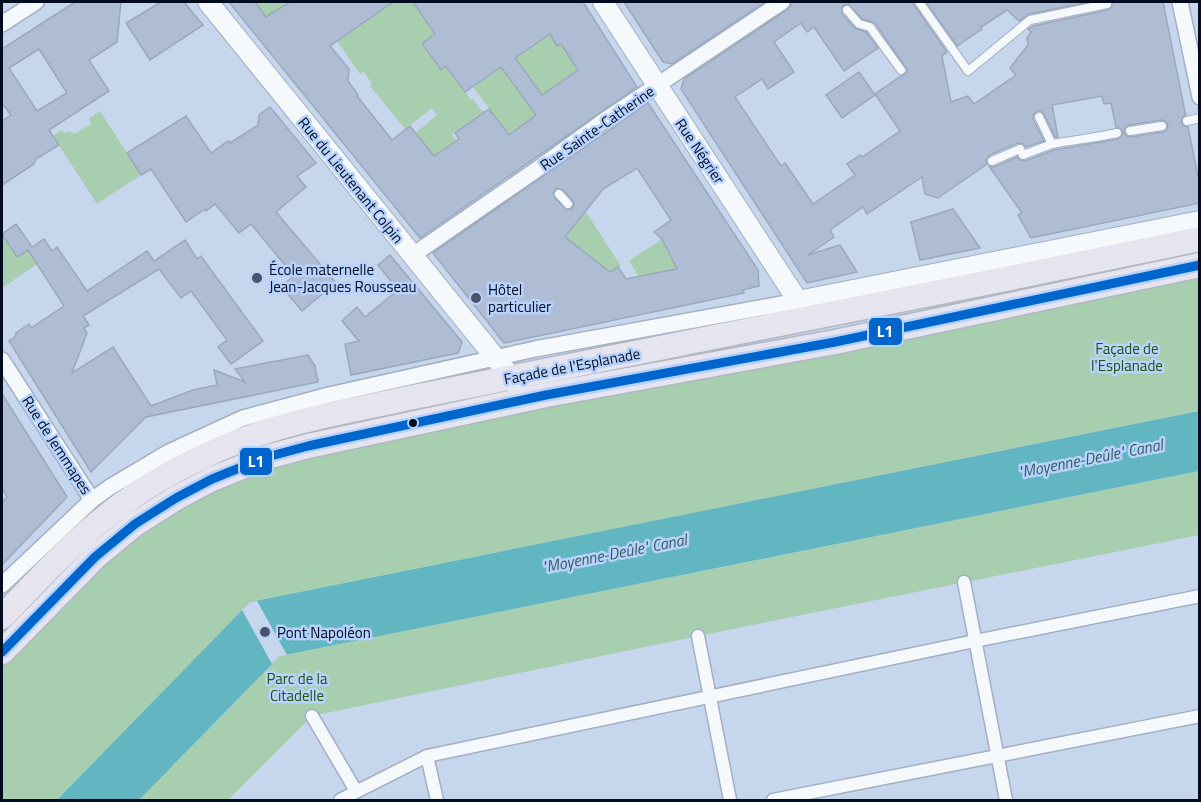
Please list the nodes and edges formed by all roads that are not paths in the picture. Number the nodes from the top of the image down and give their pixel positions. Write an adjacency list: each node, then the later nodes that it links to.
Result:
1 (36, 2): 9 (street)
2 (207, 2): 25 (street, Rue du Lieutenant Colpin)
3 (603, 2): 11 (street, Rue Négrier)
4 (782, 2): 11 (street, Rue Sainte-Catherine)
5 (919, 2): 7 (lane)
6 (1180, 2): 12 (street)
7 (1107, 4)
8 (847, 10): 10 (lane)
9 (2, 24)
10 (901, 70)
11 (657, 86): 25 (street, Rue Sainte-Catherine); 27 (street, Rue Négrier)
12 (1200, 97)
13 (1039, 117): 19 (lane)
14 (1200, 118): 15 (lane)
15 (1187, 121)
16 (1162, 126): 17 (lane)
17 (1130, 131)
18 (1117, 133): 19 (lane)
19 (1052, 144): 20 (lane)
20 (992, 161)
21 (559, 194): 22 (lane)
22 (567, 204)
23 (1200, 221): 27 (street, Façade de l'Esplanade)
24 (1200, 239): 30 (main road, Façade de l'Esplanade)
25 (413, 255): 28 (street, Rue du Lieutenant Colpin)
26 (1200, 265): 31 (main road, Façade de l'Esplanade)
27 (798, 301): 28 (street, Façade de l'Esplanade)
28 (496, 357): 30 (street, Rue du Lieutenant Colpin); 32 (street, Façade de l'Esplanade)
29 (2, 360): 32 (street, Rue de Jemmapes)
30 (511, 377): 31 (street, Rue du Lieutenant Colpin); 36 (main road, Façade de l'Esplanade)
31 (528, 399): 39 (main road, Façade de l'Esplanade)
32 (92, 500): 34 (street, Façade de l'Esplanade)
33 (964, 582): 38 (street)
34 (2, 585)
35 (1200, 596): 38 (street)
36 (2, 617)
37 (698, 636): 40 (street)
38 (975, 641): 40 (street); 43 (street)
39 (2, 652)
40 (709, 696): 44 (street); 48 (street)
41 (312, 716): 45 (street)
42 (1200, 716): 43 (street)
43 (998, 755): 49 (street); 50 (street)
44 (427, 756): 45 (street); 47 (street)
45 (356, 791): 46 (street)
46 (340, 801)
47 (436, 801)
48 (730, 801)
49 (773, 801)
50 (1006, 801)

